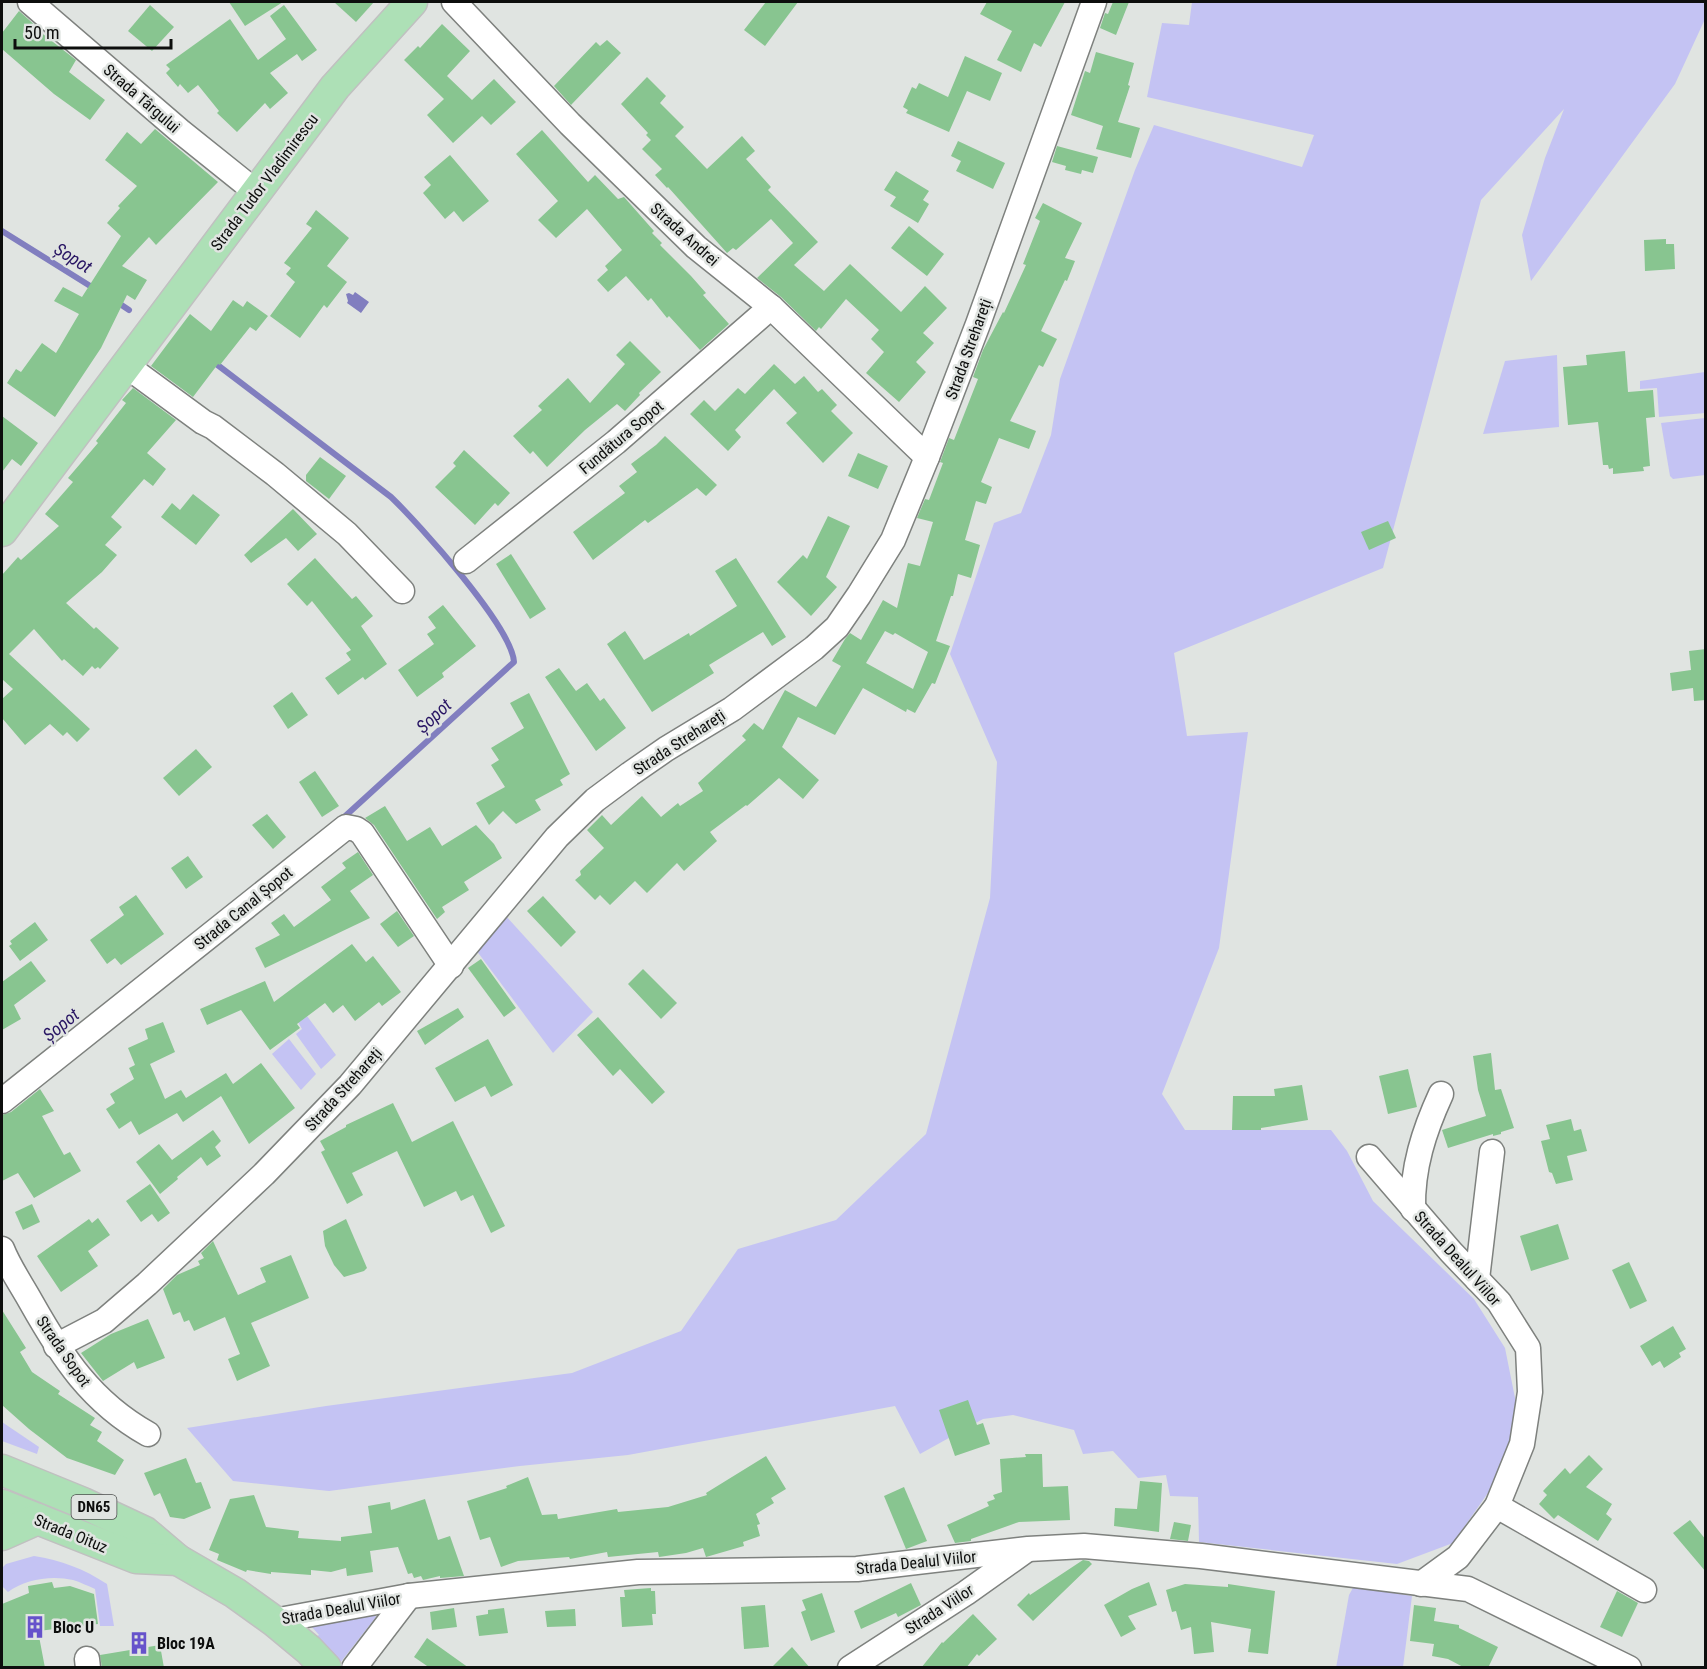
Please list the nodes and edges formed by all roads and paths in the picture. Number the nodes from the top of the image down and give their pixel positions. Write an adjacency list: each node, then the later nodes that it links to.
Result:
1 (30, 2): 5 (street, Strada Târgului)
2 (412, 2): 5 (main road, Strada Tudor Vladimirescu)
3 (454, 2): 6 (street, Strada Andrei)
4 (1094, 2): 8 (street, Strada Strehareți)
5 (256, 192): 7 (main road, Strada Tudor Vladimirescu)
6 (771, 308): 8 (street, Strada Andrei); 10 (street, Fundătura Sopot)
7 (124, 369): 9 (main road, Strada Tudor Vladimirescu); 11 (street)
8 (927, 457): 12 (street, Strada Strehareți)
9 (2, 531)
10 (466, 561)
11 (402, 591)
12 (451, 966): 14 (street, Strada Canal Șopot); 20 (street, Strada Strehareți)
13 (1441, 1094): 17 (street)
14 (2, 1101)
15 (1492, 1152): 19 (street)
16 (1369, 1157): 17 (street, Strada Dealul Viilor)
17 (1413, 1209): 19 (street, Strada Dealul Viilor)
18 (2, 1249): 20 (street, Strada Sopot)
19 (1477, 1278): 24 (street, Strada Dealul Viilor)
20 (56, 1346): 21 (street, Strada Sopot)
21 (148, 1434)
22 (2, 1470): 28 (main road, Strada Oituz / DN65)
23 (2, 1505): 25 (main road, Strada Oituz / DN65)
24 (1497, 1506): 29 (street, Strada Dealul Viilor); 30 (street)
25 (38, 1519): 26 (main road); 28 (main road, Strada Oituz / DN65)
26 (2, 1535)
27 (1028, 1550): 29 (street, Strada Dealul Viilor); 31 (street, Strada Dealul Viilor); 35 (street, Strada Viilor)
28 (178, 1560): 32 (main road, Strada Oituz / DN65)
29 (1421, 1584): 36 (street, Strada Dealul Viilor)
30 (1644, 1590)
31 (409, 1596): 32 (street, Strada Dealul Viilor); 34 (street, Strada Dealul Viilor)
32 (274, 1621): 33 (main road, Strada Oituz / DN65)
33 (326, 1668)
34 (354, 1668)
35 (850, 1668)
36 (1629, 1668)

